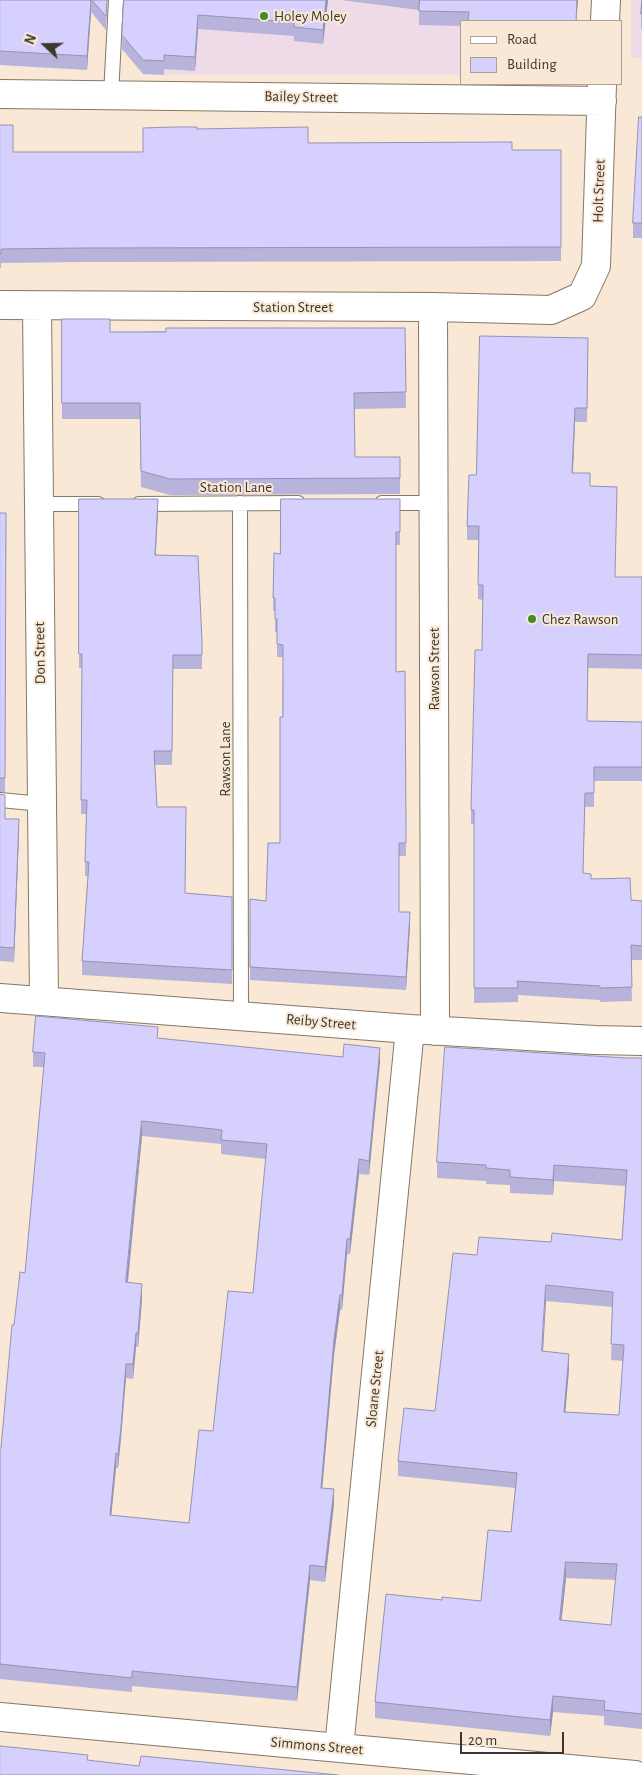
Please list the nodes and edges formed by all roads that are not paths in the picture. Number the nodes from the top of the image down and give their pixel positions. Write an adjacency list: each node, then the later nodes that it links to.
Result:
1 (116, 0): 6 (lane)
2 (606, 0): 3 (street)
3 (606, 20)
4 (602, 92): 6 (street, Bailey Street); 7 (street, Holt Street)
5 (0, 94): 6 (street, Bailey Street)
6 (111, 95)
7 (582, 296): 10 (street, Station Street)
8 (0, 305): 9 (street, Station Street)
9 (37, 306): 10 (street, Station Street); 15 (street, Don Street)
10 (433, 307): 14 (street, Rawson Street)
11 (240, 503): 12 (lane, Station Lane); 15 (lane, Station Lane); 20 (lane, Rawson Lane)
12 (308, 503)
13 (366, 503): 14 (lane)
14 (434, 503): 21 (street, Rawson Street)
15 (39, 504): 17 (street, Don Street)
16 (0, 800): 17 (lane)
17 (42, 804): 19 (street, Don Street)
18 (0, 998): 19 (street, Reiby Street)
19 (44, 1000): 20 (street, Reiby Street)
20 (241, 1015): 21 (street, Reiby Street)
21 (423, 1030): 22 (street, Reiby Street); 24 (street, Sloane Street)
22 (642, 1040)
23 (0, 1717): 24 (street, Simmons Street)
24 (339, 1748): 25 (street, Simmons Street)
25 (635, 1775)

